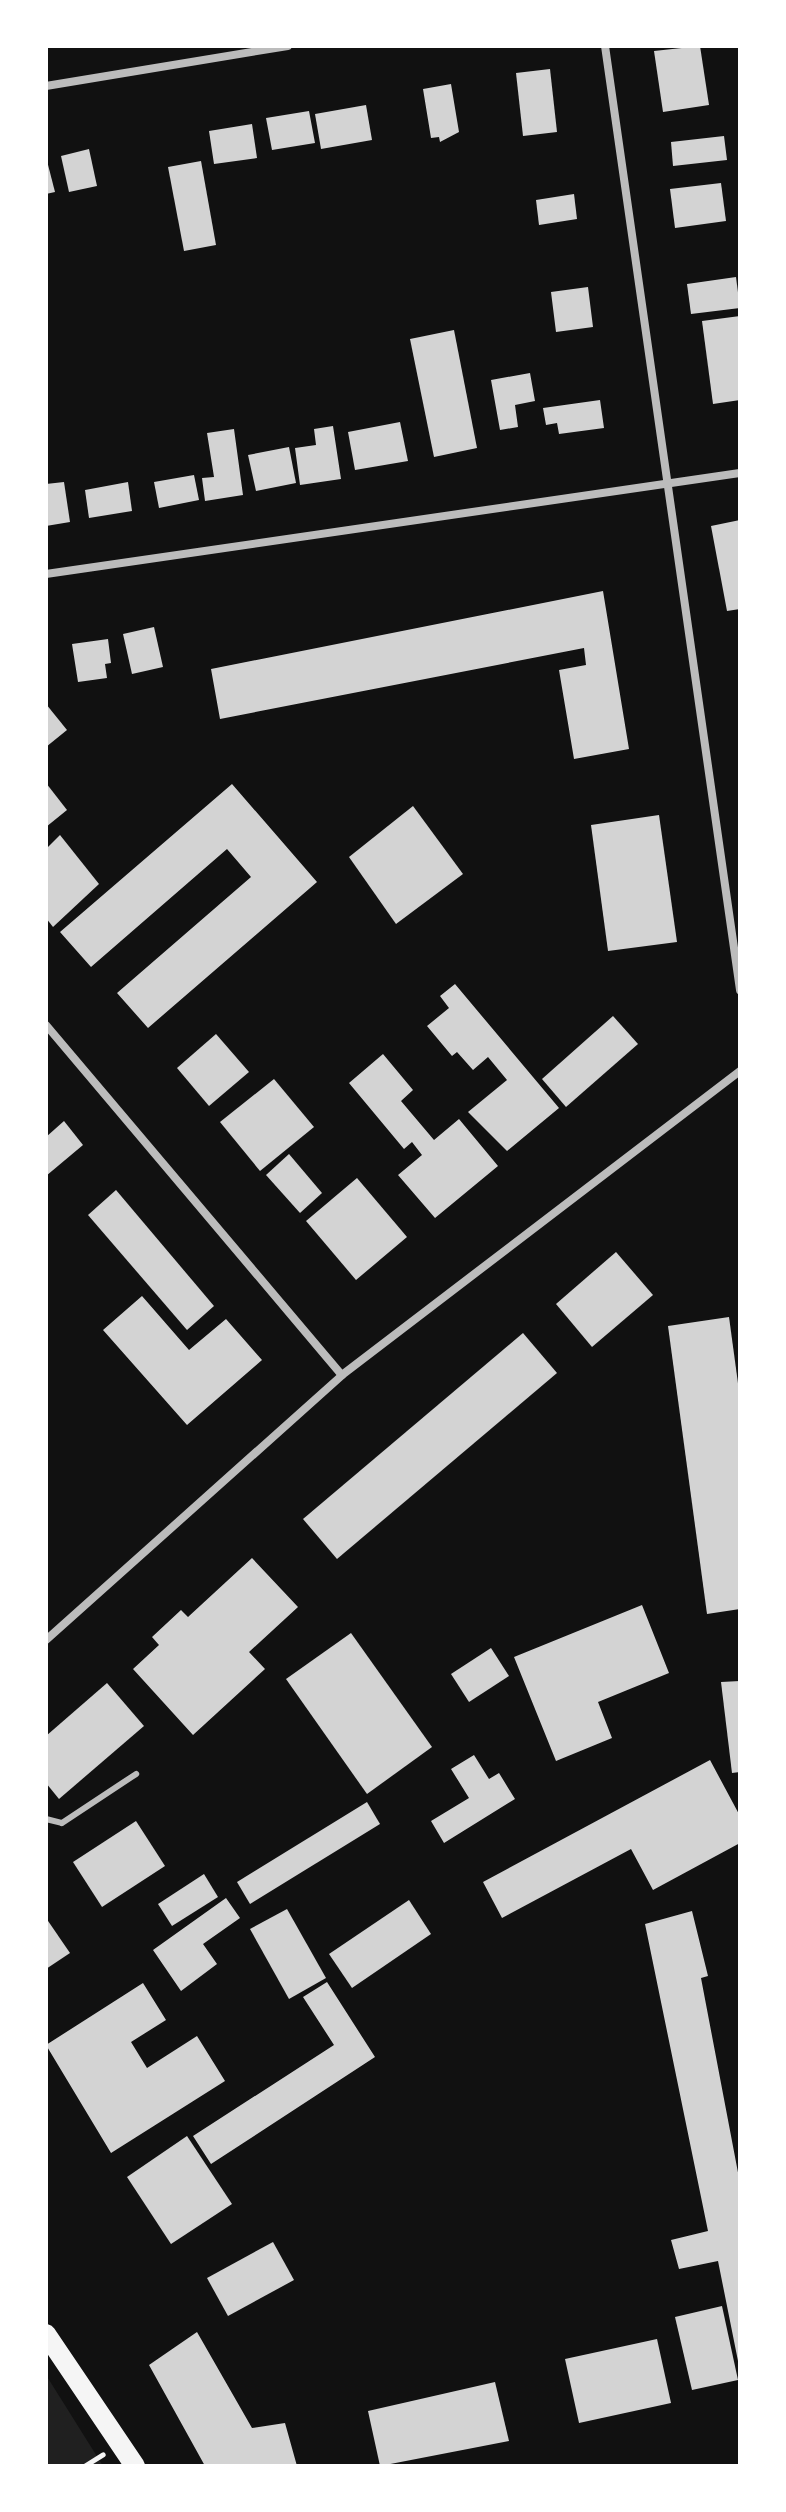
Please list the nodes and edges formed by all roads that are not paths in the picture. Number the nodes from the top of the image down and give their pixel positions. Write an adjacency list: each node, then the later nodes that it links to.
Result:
1 (288, 46): 3 (street)
2 (605, 46): 5 (street)
3 (46, 86)
4 (740, 473): 5 (street)
5 (668, 485): 6 (street); 7 (street)
6 (46, 574)
7 (736, 934): 8 (street)
8 (740, 990)
9 (46, 1025): 11 (street)
10 (740, 1071): 11 (street)
11 (342, 1375): 12 (street)
12 (46, 1640)
13 (136, 1774): 14 (lane)
14 (46, 1819)
15 (46, 2334): 16 (main road)
16 (135, 2466)

